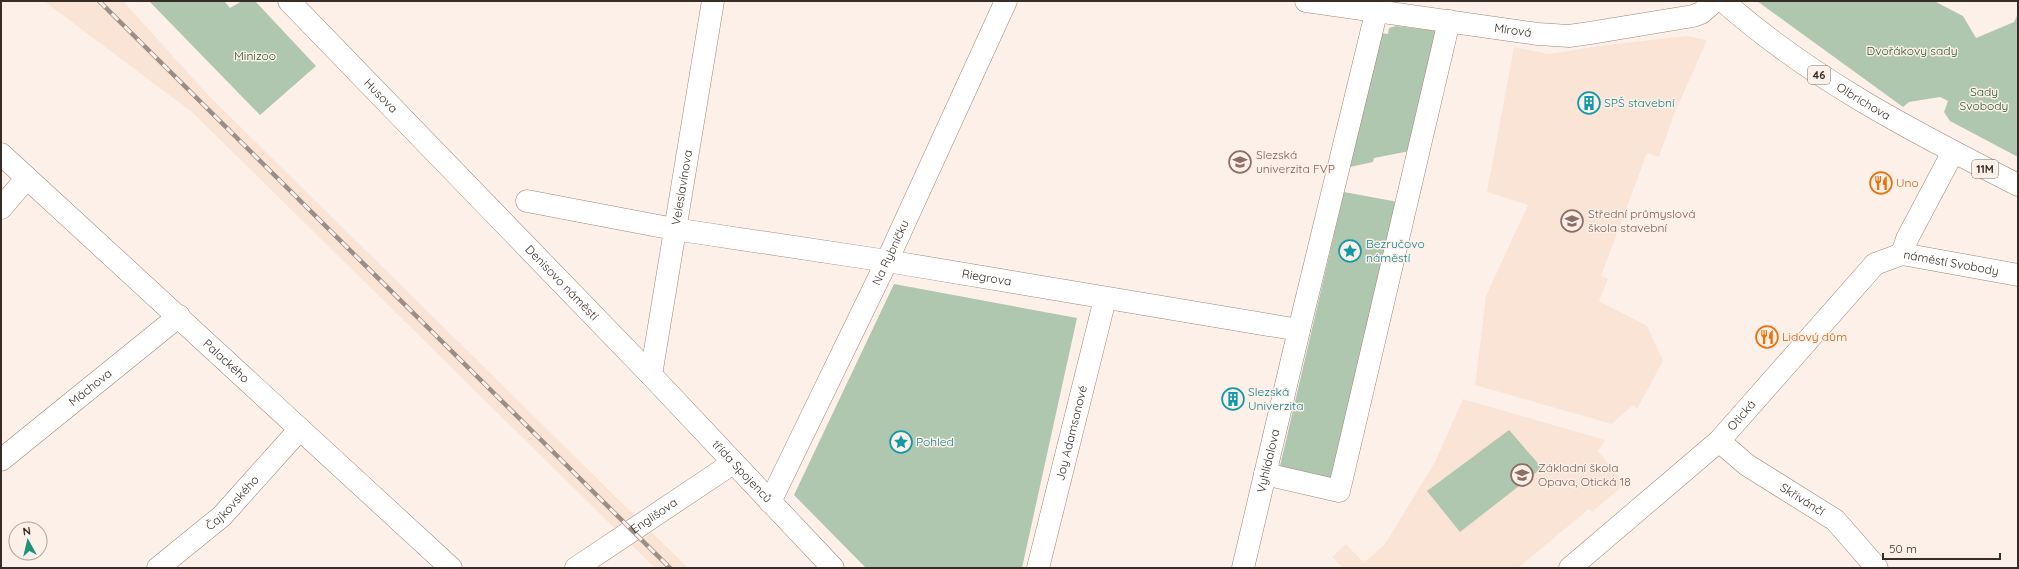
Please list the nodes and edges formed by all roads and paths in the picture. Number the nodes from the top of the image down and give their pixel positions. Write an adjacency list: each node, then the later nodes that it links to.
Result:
1 (289, 1): 14 (street, Husova)
2 (712, 1): 17 (street, Veleslavínova)
3 (1006, 1): 19 (street, Na Rybníčku)
4 (1306, 1): 7 (street, Mírová)
5 (1715, 1): 8 (street, Mírová)
6 (1723, 1): 9 (street, Olbrichova / 46)
7 (1378, 6): 8 (street, Mírová); 23 (street)
8 (1449, 21): 29 (street)
9 (1930, 140): 10 (street, 11M)
10 (1953, 152): 13 (street, 11M); 18 (street, náměstí Svobody)
11 (1, 154): 12 (street, Palackého)
12 (27, 178): 16 (street); 22 (street, Palackého)
13 (2018, 185)
14 (474, 191): 24 (street, Denisovo náměstí)
15 (527, 201): 17 (street, Riegrova)
16 (1, 208)
17 (674, 229): 19 (street, Riegrova); 24 (street, Veleslavínova)
18 (1902, 254): 20 (street, náměstí Svobody); 26 (street, Otická)
19 (887, 261): 21 (street, Riegrova); 30 (street, Na Rybníčku)
20 (2018, 275)
21 (1105, 299): 23 (street, Riegrova); 35 (street, Joy Adamsonové)
22 (179, 316): 25 (street, Palackého); 27 (street, Máchova)
23 (1299, 330): 29 (street, Vyhlídalova)
24 (651, 374): 28 (street, třída Spojenců)
25 (300, 429): 31 (street, Čajkovského); 32 (street, Palackého)
26 (1719, 441): 37 (street, Otická); 38 (street, Skřivánčí)
27 (1, 460)
28 (733, 463): 30 (street, třída Spojenců); 33 (street, Englišova)
29 (1265, 474): 36 (street, Vyhlídalova)
30 (770, 502): 34 (street, třída Spojenců)
31 (158, 568)
32 (451, 568)
33 (576, 568)
34 (833, 568)
35 (1038, 568)
36 (1243, 568)
37 (1570, 568)
38 (1877, 568)

